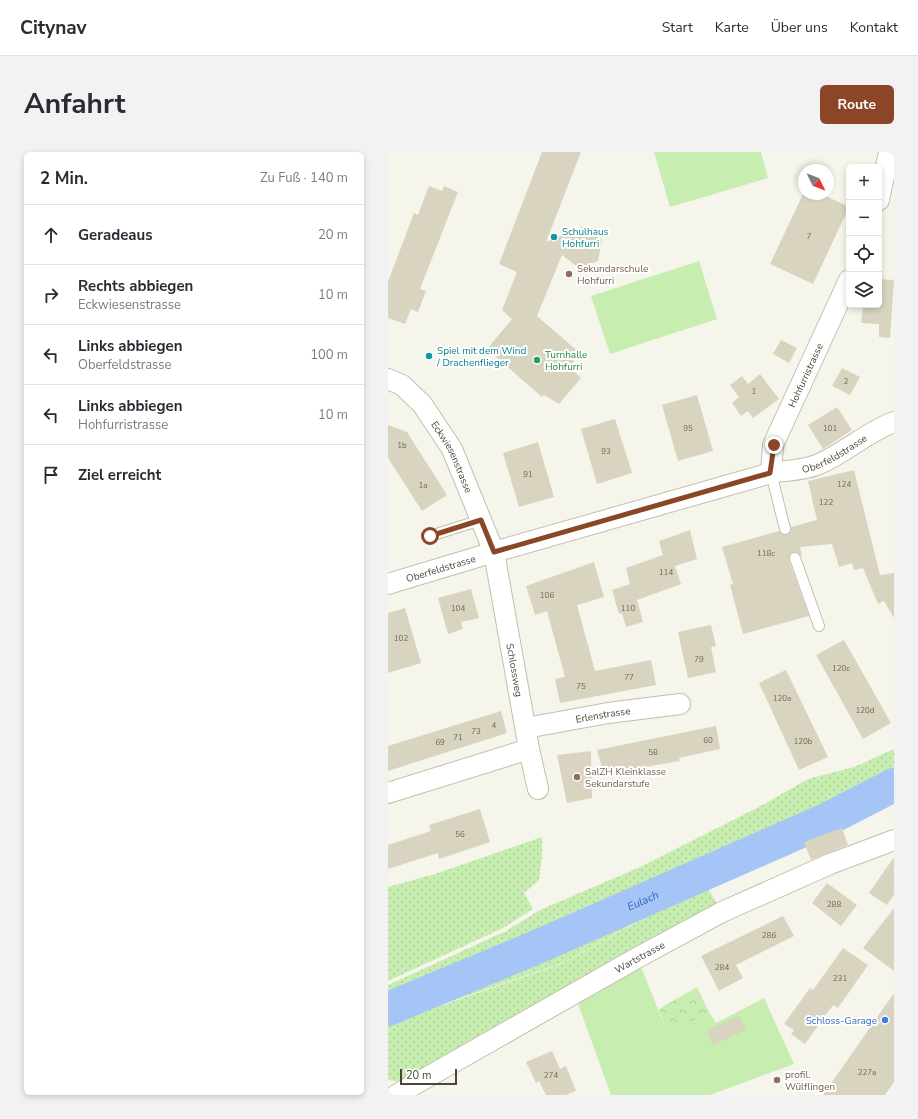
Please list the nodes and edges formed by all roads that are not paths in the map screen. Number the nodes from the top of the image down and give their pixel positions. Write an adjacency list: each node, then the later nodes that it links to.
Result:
1 (889, 152): 2 (street)
2 (882, 186)
3 (846, 287): 6 (street, Hohfurristrasse)
4 (388, 379): 7 (street, Eckwiesenstrasse)
5 (894, 422): 6 (street, Oberfeldstrasse)
6 (770, 473): 8 (lane); 10 (street, Oberfeldstrasse)
7 (481, 520): 9 (lane); 10 (street, Eckwiesenstrasse)
8 (785, 529)
9 (430, 536)
10 (494, 552): 12 (street, Oberfeldstrasse); 15 (street, Schlossweg)
11 (795, 558): 13 (lane)
12 (388, 584)
13 (819, 626)
14 (680, 704): 15 (street, Erlenstrasse)
15 (526, 728): 16 (street, Schlossweg)
16 (529, 749): 17 (street, Schlossweg); 18 (street)
17 (538, 788)
18 (388, 793)
19 (894, 840): 20 (street, Wartstrasse)
20 (396, 1095)

